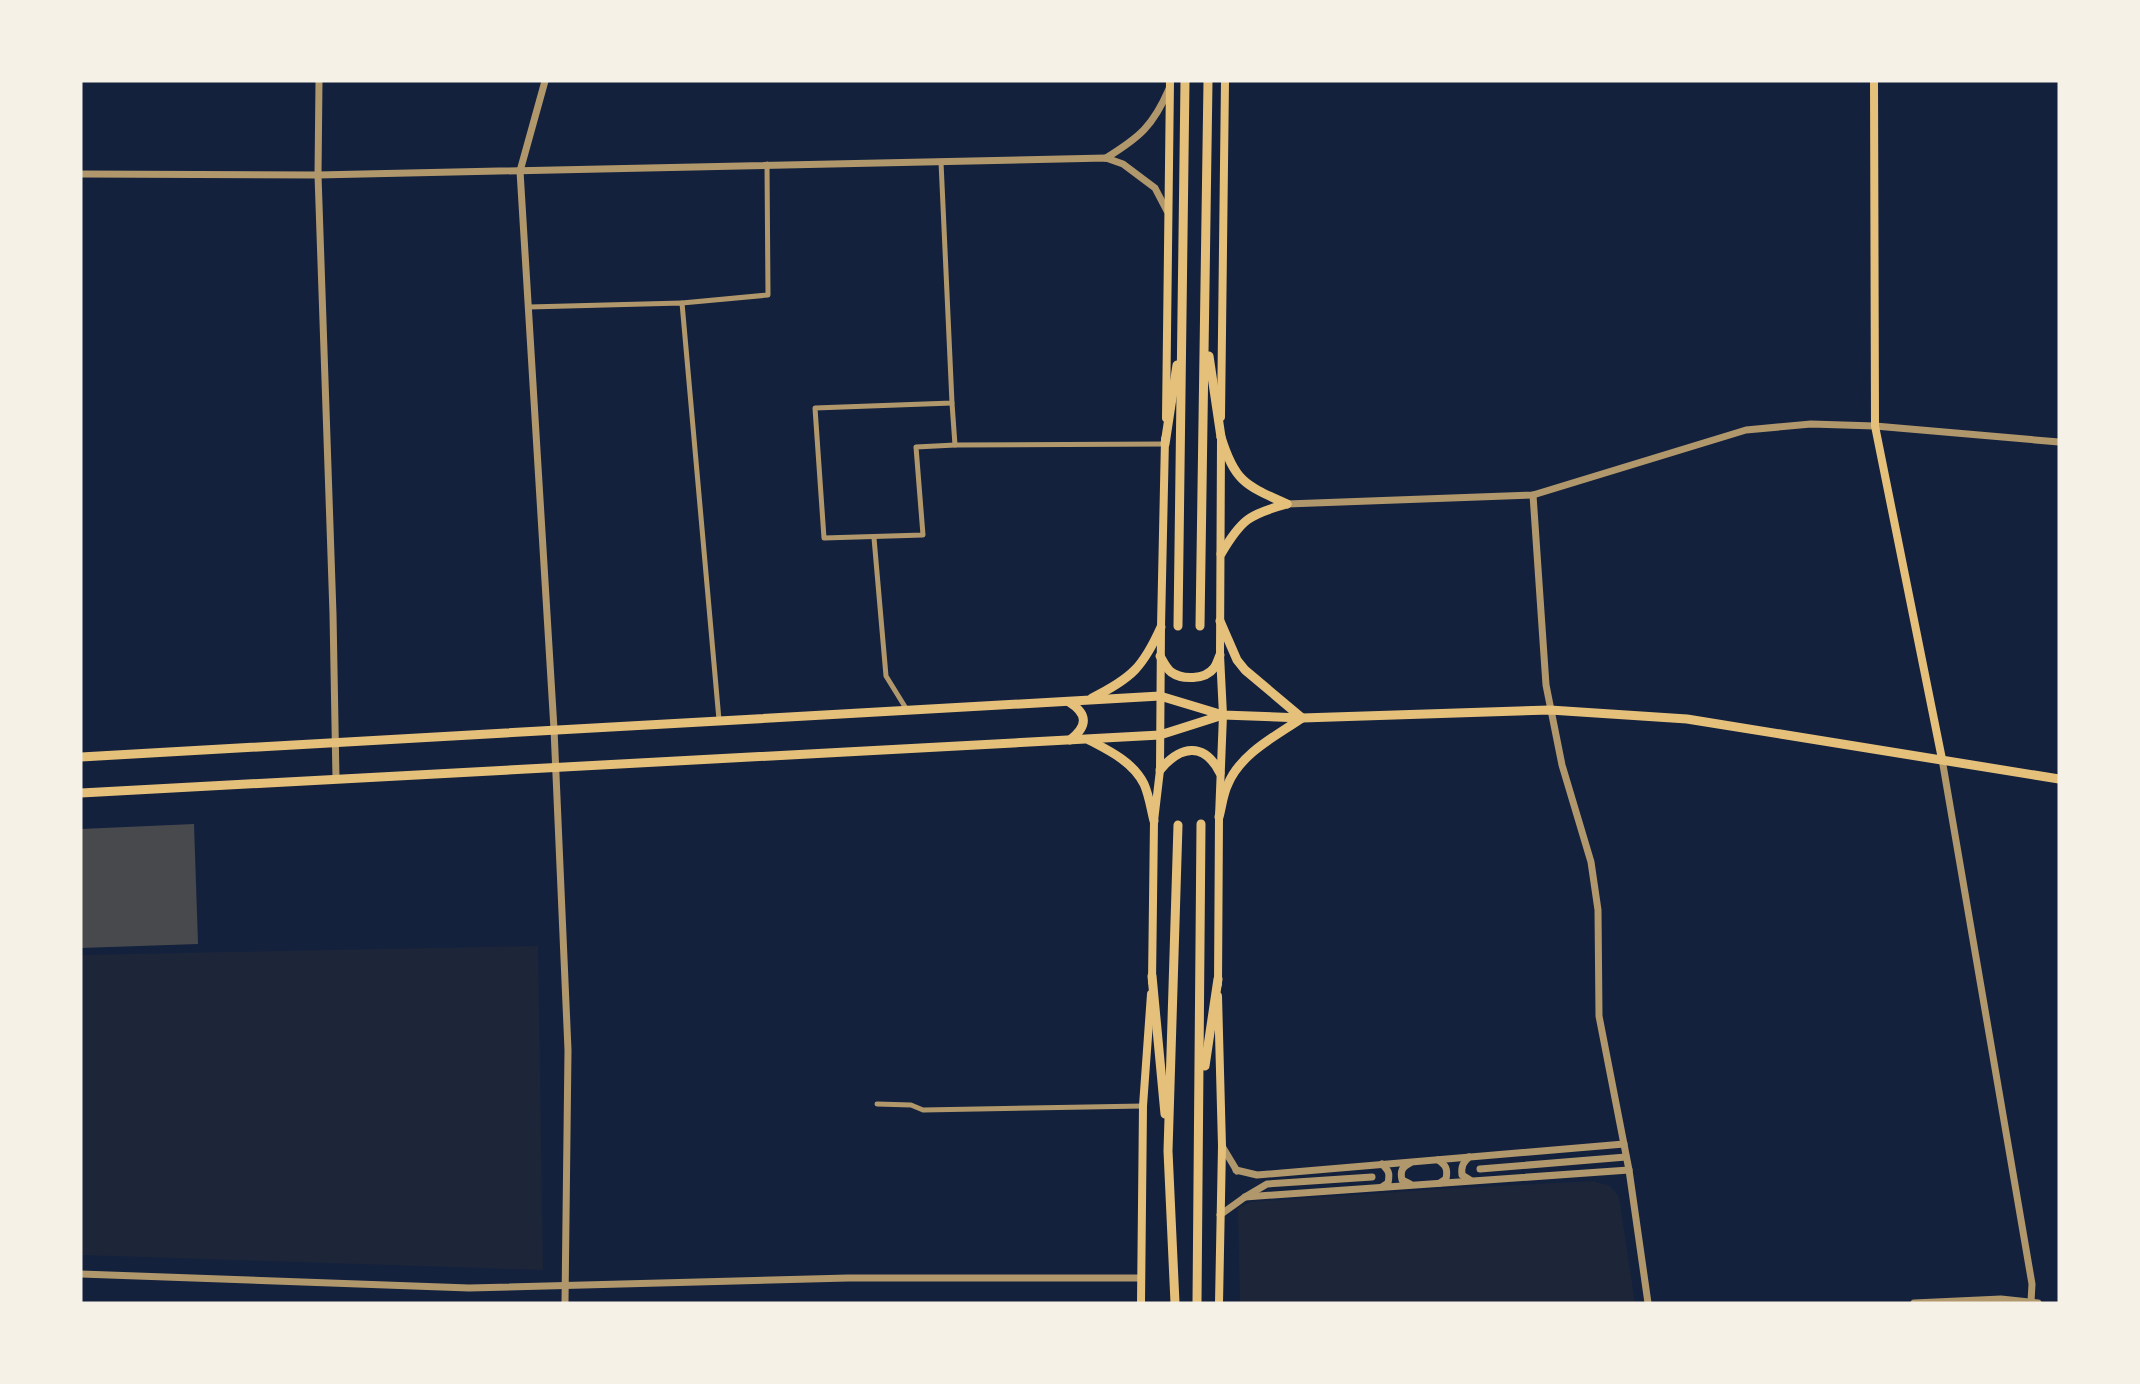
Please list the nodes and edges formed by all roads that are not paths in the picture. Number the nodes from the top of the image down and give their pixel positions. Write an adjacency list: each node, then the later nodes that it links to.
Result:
1 (319, 81): 13 (street)
2 (545, 81): 11 (street)
3 (1185, 81): 17 (main road)
4 (1208, 81): 18 (main road)
5 (1225, 81): 21 (main road)
6 (1874, 81): 20 (main road)
7 (1170, 84): 8 (street); 14 (main road)
8 (1106, 158): 9 (street); 14 (street)
9 (941, 162): 10 (street); 19 (street)
10 (767, 164): 11 (street); 15 (street)
11 (520, 171): 13 (street); 16 (street)
12 (81, 174): 13 (street)
13 (318, 175): 47 (street)
14 (1167, 211): 23 (main road)
15 (682, 303): 16 (street); 42 (street)
16 (529, 307): 43 (street)
17 (1183, 327): 23 (main road); 30 (main road)
18 (1204, 328): 21 (main road); 31 (main road)
19 (952, 403): 24 (street); 27 (street)
20 (1875, 426): 22 (street); 25 (street); 49 (main road)
21 (1221, 437): 26 (main road); 28 (main road)
22 (2059, 442)
23 (1165, 444): 24 (street); 32 (main road)
24 (955, 445): 27 (street)
25 (1533, 495): 26 (street); 39 (street)
26 (1287, 504): 28 (main road)
27 (874, 538): 38 (street)
28 (1221, 555): 29 (main road)
29 (1220, 621): 33 (main road); 41 (main road)
30 (1178, 626)
31 (1200, 626)
32 (1161, 627): 34 (main road); 36 (main road)
33 (1220, 655): 34 (main road); 40 (main road)
34 (1160, 656): 35 (main road)
35 (1160, 696): 36 (main road); 40 (main road); 44 (main road)
36 (1087, 700): 37 (main road)
37 (1069, 702): 38 (main road); 46 (main road)
38 (907, 710): 42 (main road)
39 (1550, 710): 41 (main road); 49 (main road); 65 (street)
40 (1223, 715): 41 (main road); 44 (main road); 52 (main road)
41 (1302, 718): 56 (main road)
42 (719, 720): 43 (main road)
43 (554, 729): 47 (main road); 50 (street)
44 (1160, 735): 45 (main road); 51 (main road)
45 (1087, 739): 46 (main road); 57 (main road)
46 (1070, 740): 50 (main road)
47 (334, 742): 48 (main road); 53 (street)
48 (81, 757)
49 (1942, 759): 54 (main road); 87 (street)
50 (556, 767): 53 (main road); 86 (street)
51 (1160, 770): 52 (main road); 57 (main road)
52 (1220, 773): 56 (main road)
53 (336, 778): 55 (main road)
54 (2059, 780)
55 (81, 793)
56 (1219, 817): 61 (main road)
57 (1154, 821): 60 (main road)
58 (1201, 824): 62 (main road)
59 (1178, 825): 67 (main road)
60 (1152, 976): 64 (main road); 67 (main road)
61 (1218, 979): 62 (main road); 66 (main road)
62 (1200, 1098): 91 (main road)
63 (877, 1104): 64 (street)
64 (1143, 1106): 85 (main road)
65 (1624, 1144): 68 (street); 69 (street)
66 (1222, 1146): 74 (street); 83 (main road)
67 (1168, 1151): 90 (main road)
68 (1469, 1157): 70 (street); 77 (street)
69 (1626, 1157): 73 (street); 75 (street)
70 (1438, 1160): 71 (street); 78 (street)
71 (1413, 1162): 72 (street); 80 (street)
72 (1382, 1164): 74 (street); 81 (street)
73 (1479, 1169)
74 (1236, 1170): 79 (street)
75 (1629, 1170): 77 (street); 93 (street)
76 (1372, 1177): 79 (street)
77 (1473, 1181): 78 (street)
78 (1440, 1183): 80 (street)
79 (1267, 1184): 82 (street)
80 (1412, 1185): 81 (street)
81 (1382, 1187): 82 (street)
82 (1245, 1197): 83 (street)
83 (1220, 1215): 92 (main road)
84 (81, 1274): 86 (street)
85 (1140, 1278): 86 (street); 89 (main road)
86 (565, 1285): 88 (street)
87 (2035, 1302): 94 (street)
88 (565, 1303)
89 (1141, 1303)
90 (1175, 1303)
91 (1197, 1303)
92 (1219, 1303)
93 (1648, 1303)
94 (1914, 1303)

